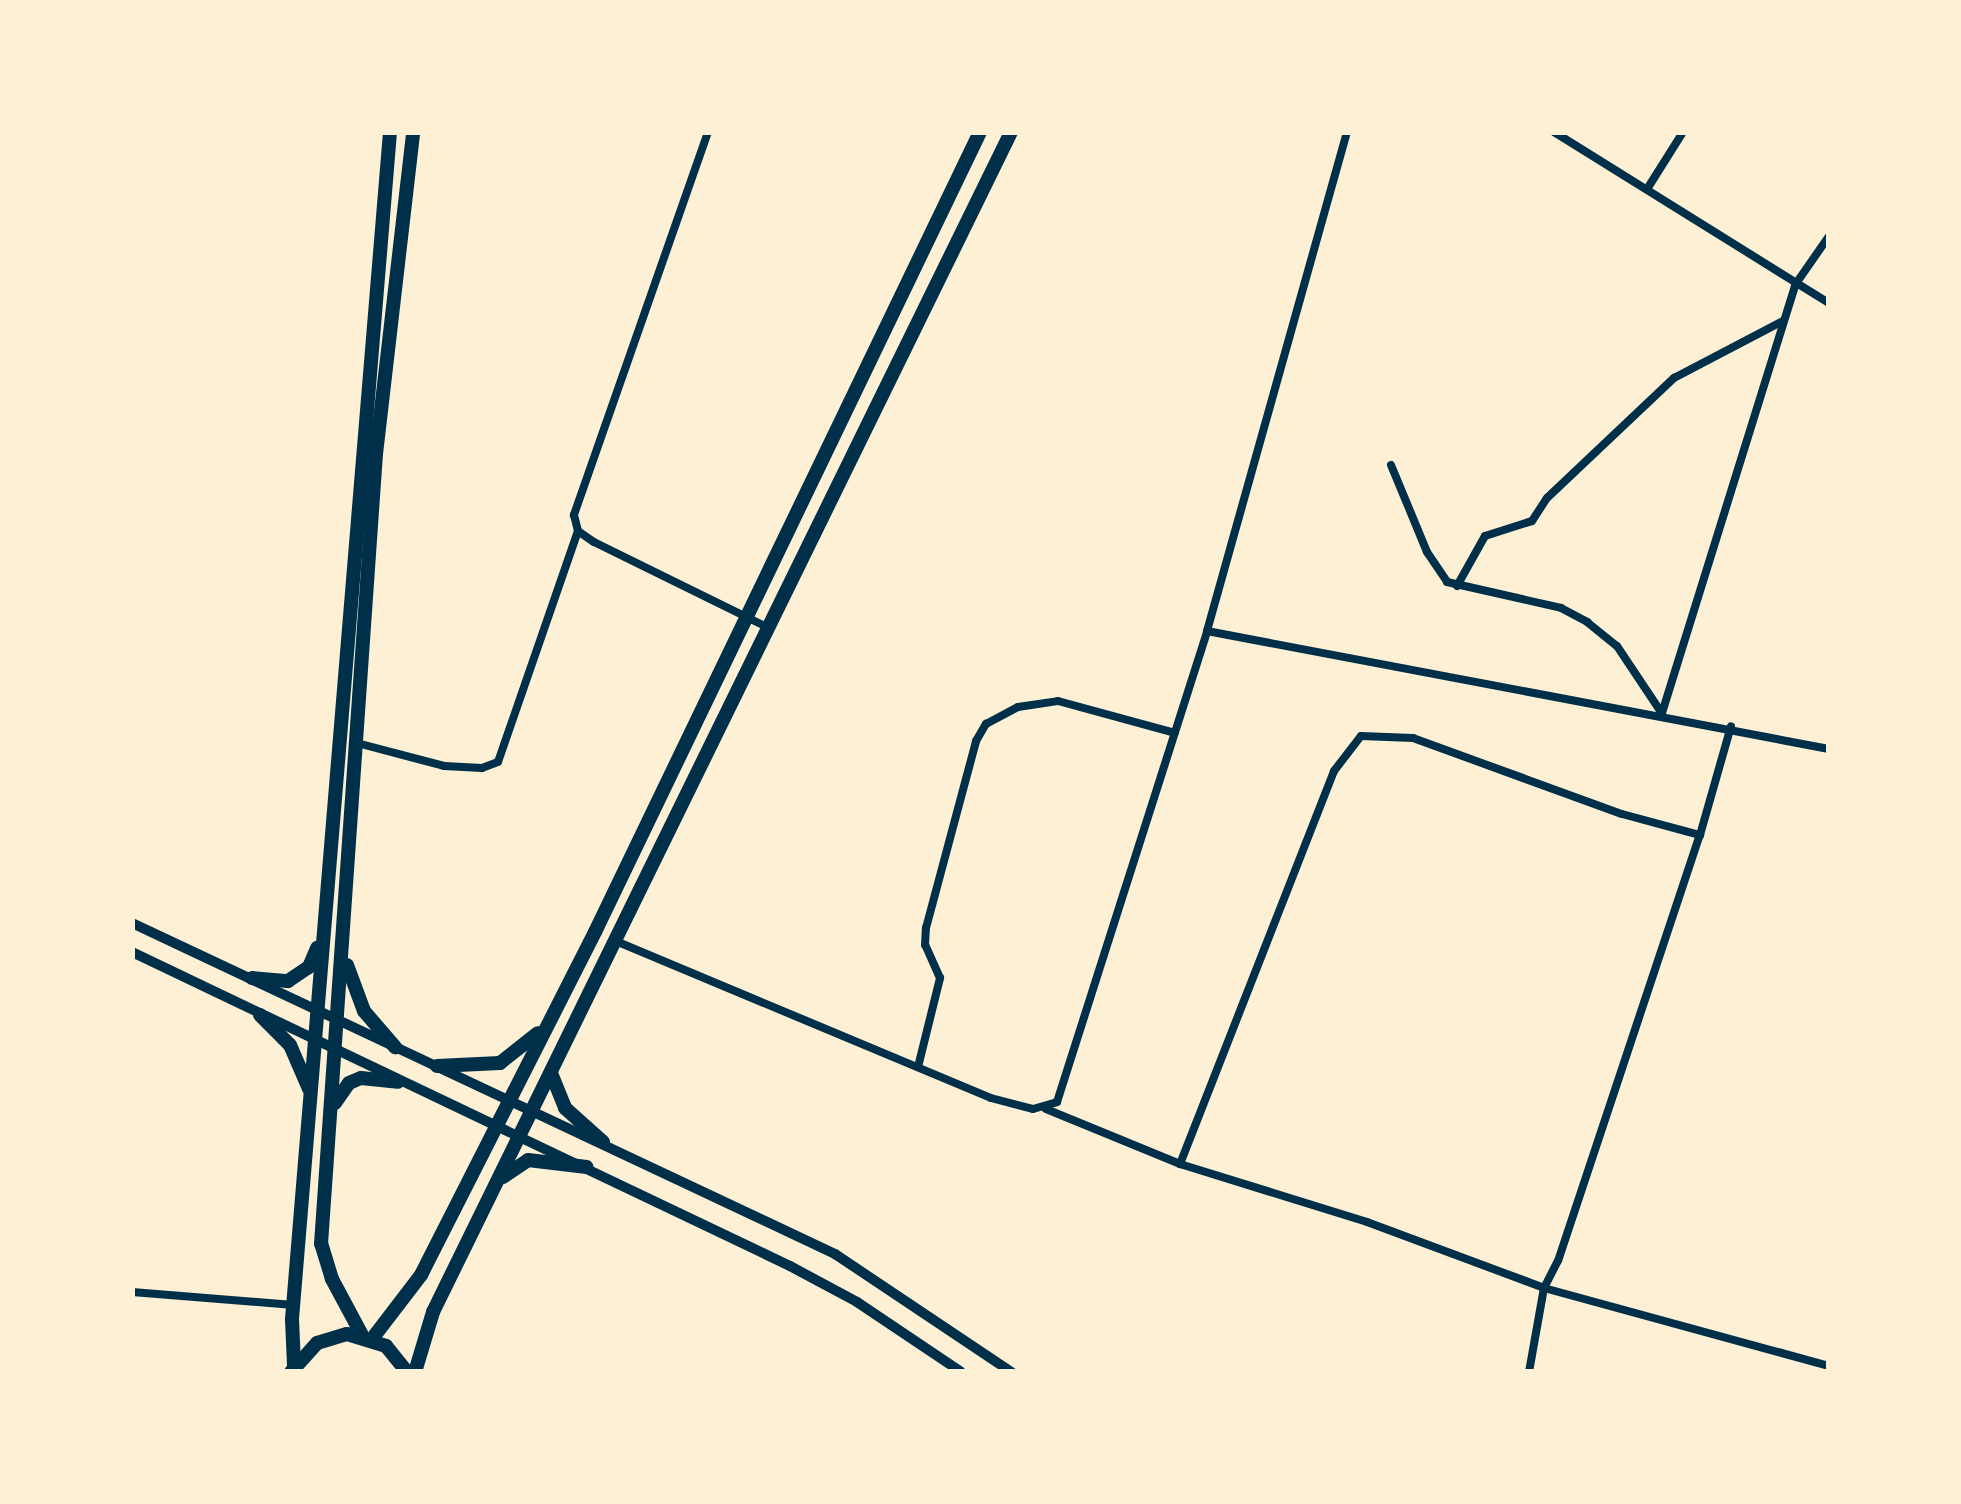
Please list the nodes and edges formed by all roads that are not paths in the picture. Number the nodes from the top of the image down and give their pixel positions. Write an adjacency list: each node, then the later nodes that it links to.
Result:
1 (390, 132): 33 (main road)
2 (413, 132): 29 (main road)
3 (707, 132): 21 (street)
4 (980, 132): 9 (main road)
5 (1011, 132): 10 (main road)
6 (1347, 132): 25 (street)
7 (1554, 132): 11 (street)
8 (1683, 132): 11 (street)
9 (969, 153): 10 (main road); 16 (main road)
10 (994, 165): 17 (main road)
11 (1648, 186): 13 (street)
12 (1829, 236): 13 (street)
13 (1796, 285): 14 (street); 15 (street)
14 (1829, 303)
15 (1785, 320): 22 (street); 26 (street)
16 (871, 355): 17 (main road); 19 (main road)
17 (894, 368): 20 (main road)
18 (1391, 465): 22 (street)
19 (813, 472): 20 (main road); 23 (main road)
20 (836, 484): 24 (main road)
21 (578, 531): 23 (street); 29 (street)
22 (1457, 586): 26 (street)
23 (743, 616): 24 (street); 40 (main road)
24 (767, 628): 34 (main road)
25 (1207, 631): 26 (street); 28 (street)
26 (1662, 713): 27 (street)
27 (1731, 726): 30 (street); 31 (street)
28 (1174, 733): 46 (street); 51 (street)
29 (357, 742): 35 (main road)
30 (1829, 749)
31 (1700, 835): 57 (street); 60 (street)
32 (132, 923): 37 (street)
33 (324, 926): 37 (main road); 38 (main road)
34 (618, 942): 46 (street); 47 (main road)
35 (343, 946): 41 (main road); 43 (main road)
36 (132, 952): 39 (street)
37 (253, 978): 38 (street)
38 (317, 1010): 41 (street); 42 (main road)
39 (260, 1015): 42 (street); 49 (main road)
40 (550, 1020): 45 (main road); 50 (main road)
41 (338, 1021): 43 (street); 44 (main road)
42 (315, 1043): 44 (street); 49 (main road)
43 (395, 1047): 45 (street)
44 (335, 1052): 48 (street); 53 (main road)
45 (437, 1066): 50 (street)
46 (918, 1067): 51 (street)
47 (551, 1073): 52 (main road); 56 (main road)
48 (398, 1082): 53 (main road); 54 (street)
49 (311, 1096): 62 (main road)
50 (509, 1098): 52 (street); 54 (main road)
51 (1046, 1109): 57 (street)
52 (533, 1110): 55 (main road); 56 (street)
53 (330, 1113): 63 (main road)
54 (496, 1126): 55 (street); 63 (main road)
55 (520, 1137): 58 (street); 59 (main road)
56 (603, 1142): 68 (street)
57 (1180, 1164): 60 (street)
58 (587, 1167): 59 (main road); 67 (street)
59 (496, 1185): 66 (main road)
60 (1544, 1288): 64 (street); 69 (street)
61 (132, 1292): 62 (street)
62 (294, 1305): 65 (main road)
63 (367, 1337): 65 (main road); 66 (main road)
64 (1829, 1366)
65 (292, 1368)
66 (411, 1372)
67 (961, 1372)
68 (1011, 1372)
69 (1529, 1372)

